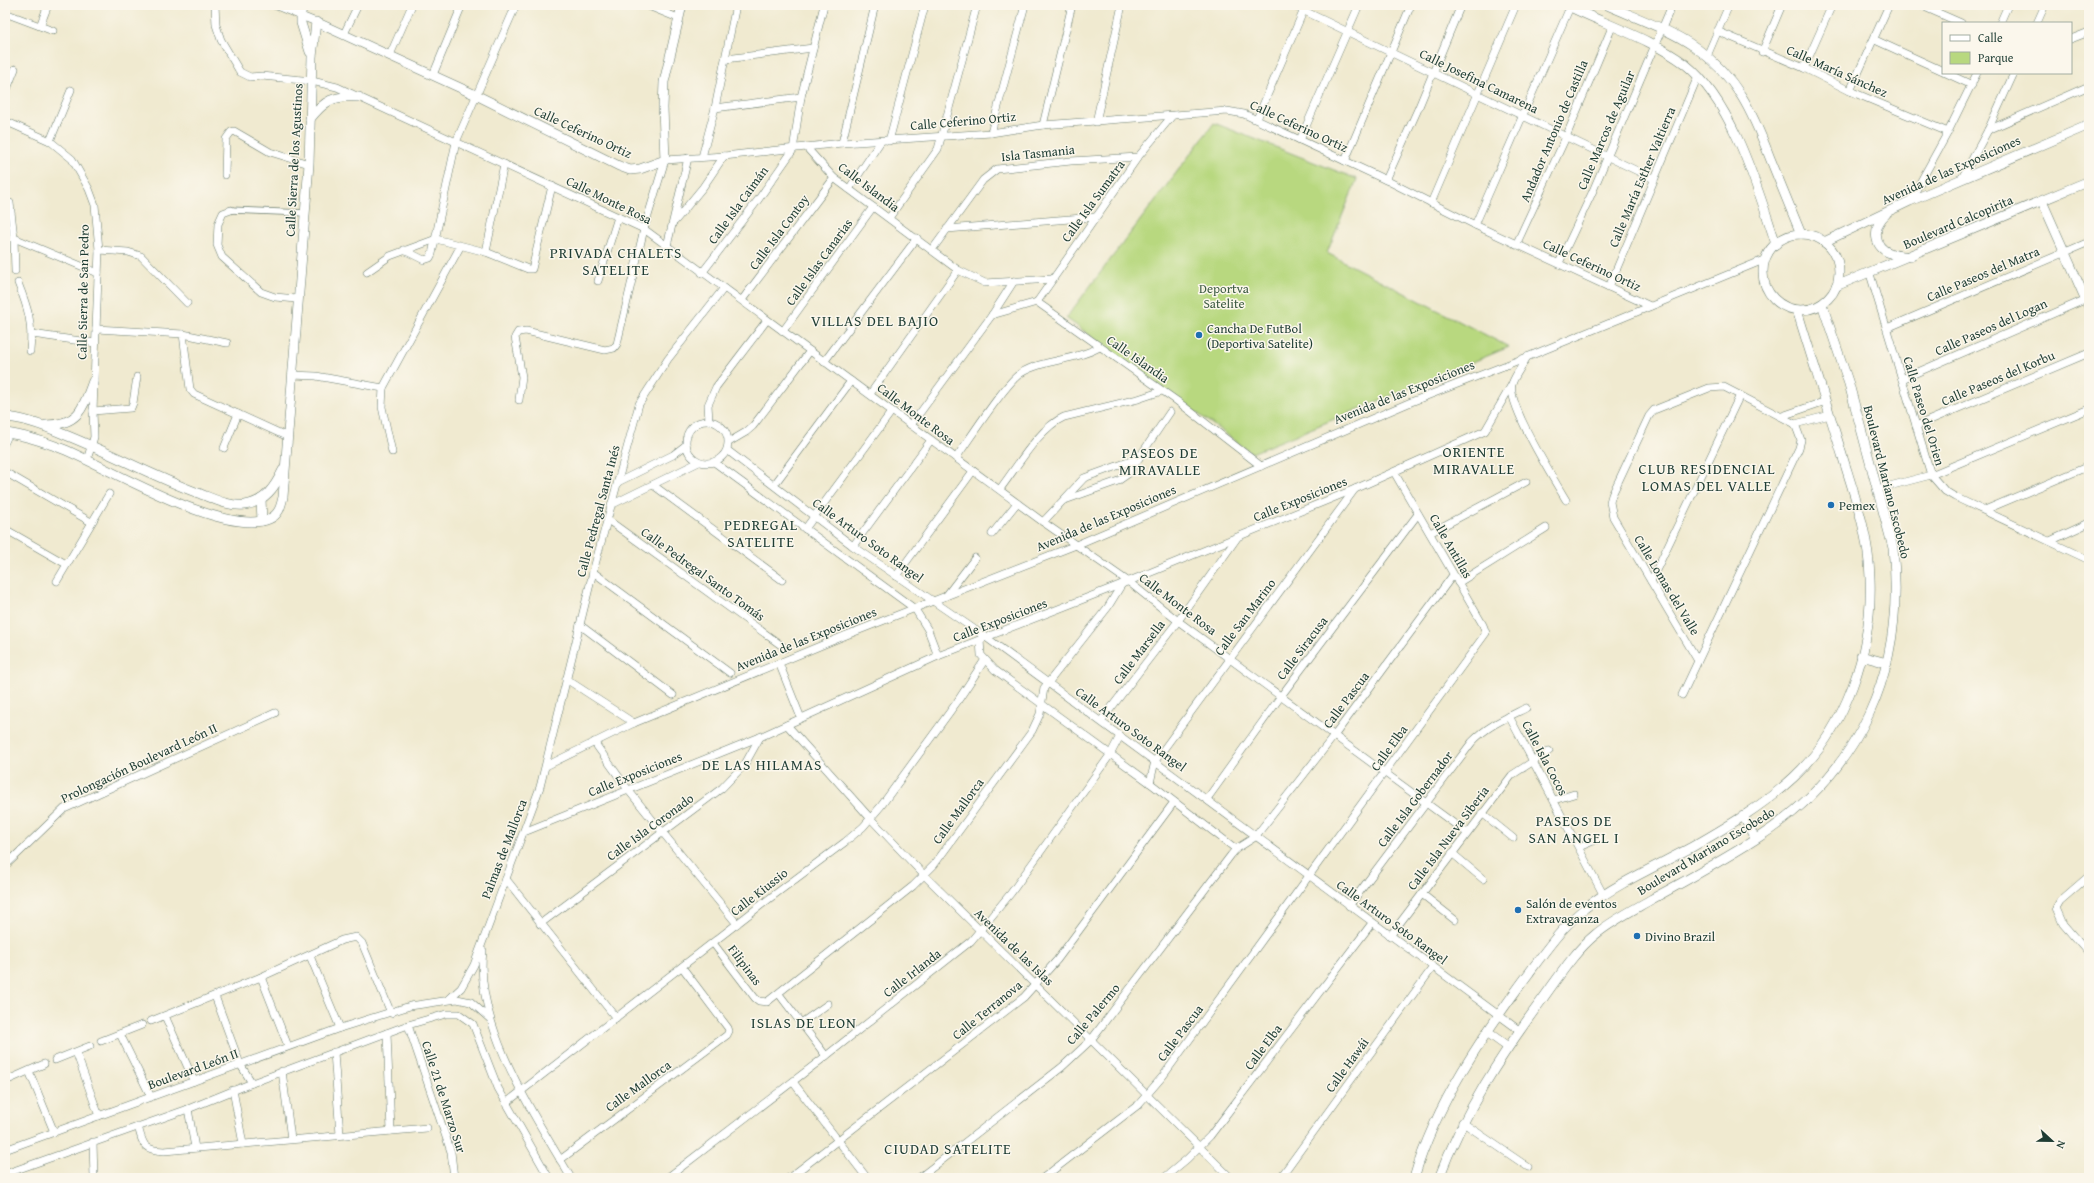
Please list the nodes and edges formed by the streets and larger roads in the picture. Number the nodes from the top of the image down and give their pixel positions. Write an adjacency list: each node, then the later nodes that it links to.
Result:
1 (48, 5): 43 (street)
2 (215, 5): 70 (street, Calle Monte Rosa)
3 (274, 5): 37 (street, Calle Ceferino Ortiz)
4 (305, 5): 37 (street)
5 (358, 5): 50 (street)
6 (412, 5): 57 (street)
7 (462, 5): 68 (street)
8 (516, 5): 78 (street)
9 (682, 5): 38 (street)
10 (736, 5): 60 (street)
11 (824, 5): 54 (street)
12 (875, 5): 99 (street)
13 (925, 5): 94 (street)
14 (977, 5): 93 (street)
15 (1025, 5): 91 (street)
16 (1072, 5): 87 (street)
17 (1122, 5): 86 (street)
18 (1292, 5): 34 (street, Calle Josefina Camarena)
19 (1360, 5): 47 (street)
20 (1411, 5): 56 (street)
21 (1461, 5): 64 (street)
22 (1516, 5): 76 (street)
23 (1607, 5): 35 (street)
24 (1672, 5): 45 (street, Calle Marcos de Aguilar)
25 (1728, 5): 48 (street)
26 (1782, 5): 55 (street)
27 (1832, 5): 61 (street)
28 (1889, 5): 52 (street)
29 (1920, 5): 40 (street)
30 (2008, 5): 41 (street)
31 (2045, 5): 42 (street)
32 (650, 6): 38 (street)
33 (1568, 6): 44 (street); 82 (street)
34 (1305, 8): 47 (street, Calle Josefina Camarena); 84 (street)
35 (1620, 8): 45 (street)
36 (5, 13): 43 (street)
37 (301, 15): 39 (street, Calle Ceferino Ortiz); 59 (street)
38 (678, 18): 107 (street)
39 (316, 22): 50 (street, Calle Ceferino Ortiz); 59 (street, Calle Sierra de los Agustinos)
40 (1959, 22)
41 (2000, 22)
42 (2037, 22)
43 (40, 26): 46 (street)
44 (1612, 27): 53 (street); 92 (street, Andador Antonio de Castilla)
45 (1662, 29): 53 (street, Calle Marcos de Aguilar); 58 (street)
46 (53, 31)
47 (1348, 31): 56 (street, Calle Josefina Camarena); 95 (street)
48 (1717, 31): 55 (street, Calle María Sánchez); 58 (street)
49 (2089, 32): 51 (street)
50 (344, 34): 57 (street, Calle Ceferino Ortiz)
51 (2072, 39)
52 (1875, 40): 63 (street); 74 (street)
53 (1654, 46): 69 (street); 106 (street, Calle Marcos de Aguilar)
54 (813, 48): 60 (street); 79 (street)
55 (1762, 52): 61 (street, Calle María Sánchez)
56 (1391, 53): 64 (street, Calle Josefina Camarena); 108 (street)
57 (390, 55): 68 (street, Calle Ceferino Ortiz)
58 (1707, 56): 134 (street)
59 (312, 57): 70 (street, Calle Sierra de los Agustinos)
60 (726, 59): 80 (street)
61 (1804, 68): 74 (street, Calle María Sánchez)
62 (15, 69): 75 (street)
63 (1942, 71)
64 (1433, 73): 76 (street, Calle Josefina Camarena); 115 (street)
65 (1948, 74): 71 (street)
66 (1977, 74): 71 (street)
67 (2014, 74): 89 (street)
68 (433, 75): 78 (street, Calle Ceferino Ortiz)
69 (1698, 76): 114 (street, Calle María Esther Valtierra); 140 (street)
70 (312, 81): 77 (street, Calle Monte Rosa); 83 (street, Calle Sierra de los Agustinos)
71 (1972, 85): 90 (street)
72 (2089, 86): 89 (street)
73 (71, 90): 96 (street)
74 (1850, 91): 90 (street, Calle María Sánchez)
75 (5, 94)
76 (1479, 95): 82 (street, Calle Josefina Camarena); 122 (street)
77 (359, 96): 83 (street); 98 (street, Calle Monte Rosa)
78 (478, 96): 98 (street); 107 (street, Calle Ceferino Ortiz)
79 (801, 97): 80 (street); 101 (street)
80 (715, 108): 103 (street)
81 (1172, 116): 84 (street, Calle Ceferino Ortiz); 86 (street, Calle Ceferino Ortiz); 104 (street, Calle Isla Sumatra)
82 (1524, 116): 92 (street, Calle Josefina Camarena); 131 (street)
83 (310, 119): 109 (street, Calle Sierra de los Agustinos)
84 (1257, 119): 95 (street, Calle Ceferino Ortiz)
85 (5, 121): 96 (street, Calle Sierra de San Pedro)
86 (1096, 122): 87 (street, Calle Ceferino Ortiz)
87 (1043, 125): 91 (street, Calle Ceferino Ortiz)
88 (2089, 125): 113 (street, Avenida de las Exposiciones)
89 (1988, 130): 113 (street)
90 (1948, 132): 119 (street)
91 (991, 133): 93 (street, Calle Ceferino Ortiz)
92 (1566, 137): 106 (street, Calle Josefina Camarena); 141 (street, Andador Antonio de Castilla)
93 (942, 138): 94 (street, Calle Ceferino Ortiz); 129 (street)
94 (889, 140): 97 (street, Calle Ceferino Ortiz)
95 (1300, 140): 108 (street, Calle Ceferino Ortiz)
96 (50, 141): 144 (street, Calle Sierra de San Pedro)
97 (881, 141): 99 (street, Calle Ceferino Ortiz); 118 (street)
98 (456, 142): 110 (street, Calle Monte Rosa); 137 (street)
99 (842, 144): 100 (street, Calle Ceferino Ortiz)
100 (806, 147): 101 (street, Calle Ceferino Ortiz); 112 (street, Calle Islandia)
101 (793, 150): 102 (street, Calle Ceferino Ortiz); 156 (street, Calle Isla Caimán)
102 (724, 156): 103 (street, Calle Ceferino Ortiz); 130 (street)
103 (702, 157): 105 (street, Calle Ceferino Ortiz)
104 (1138, 157): 128 (street, Calle Isla Sumatra); 133 (street, Isla Tasmania)
105 (688, 158): 107 (street, Calle Ceferino Ortiz); 130 (street)
106 (1608, 158): 114 (street, Calle Josefina Camarena); 151 (street, Calle Marcos de Aguilar)
107 (664, 160): 132 (street)
108 (1345, 161): 115 (street, Calle Ceferino Ortiz)
109 (309, 164): 111 (street); 126 (street, Calle Sierra de los Agustinos)
110 (504, 164): 117 (street, Calle Monte Rosa); 147 (street)
111 (225, 175)
112 (834, 178): 118 (street, Calle Islandia); 166 (street, Calle Isla Contoy)
113 (1962, 178): 119 (street, Avenida de las Exposiciones)
114 (1654, 179): 163 (street, Calle María Esther Valtierra)
115 (1386, 180): 122 (street, Calle Ceferino Ortiz)
116 (2089, 181): 120 (street, Boulevard Calcopirita)
117 (552, 186): 127 (street, Calle Monte Rosa); 147 (street)
118 (849, 189): 123 (street, Calle Islandia)
119 (1910, 201): 124 (street, Avenida de las Exposiciones)
120 (2042, 201): 148 (street); 149 (street, Boulevard Calcopirita)
121 (10, 203): 135 (street)
122 (1431, 203): 131 (street, Calle Ceferino Ortiz)
123 (873, 207): 129 (street, Calle Islandia); 177 (street, Calle Islas Canarias)
124 (1891, 209): 138 (street, Avenida de las Exposiciones); 149 (street)
125 (231, 210): 126 (street); 165 (street)
126 (305, 213): 165 (street, Calle Sierra de los Agustinos)
127 (618, 217): 132 (street, Calle Monte Rosa); 159 (street)
128 (1095, 217): 133 (street); 158 (street, Calle Isla Sumatra)
129 (889, 218): 136 (street, Calle Islandia)
130 (674, 222): 142 (street)
131 (1475, 225): 141 (street, Calle Ceferino Ortiz)
132 (644, 229): 142 (street, Calle Monte Rosa); 198 (street)
133 (947, 229): 146 (street, Isla Tasmania)
134 (1800, 234): 138 (street); 140 (street)
135 (14, 238): 153 (street); 155 (street)
136 (917, 238): 146 (street, Calle Islandia); 187 (street)
137 (436, 239): 143 (street); 145 (street); 145 (street)
138 (1824, 242): 162 (street)
139 (2089, 242): 148 (street, Calle Paseos del Matra)
140 (1776, 244): 150 (street)
141 (1516, 245): 151 (street, Calle Ceferino Ortiz)
142 (667, 246): 156 (street, Calle Monte Rosa)
143 (460, 247): 147 (street); 194 (street)
144 (99, 250): 155 (street, Calle Sierra de San Pedro); 169 (street)
145 (404, 250): 154 (street)
146 (932, 250): 152 (street, Calle Islandia)
147 (486, 252)
148 (2065, 253): 167 (street); 175 (street, Calle Paseos del Matra)
149 (1910, 257): 157 (street, Boulevard Calcopirita)
150 (1766, 259): 171 (street, Avenida de las Exposiciones); 172 (street)
151 (1559, 263): 163 (street, Calle Ceferino Ortiz)
152 (958, 270): 160 (street, Calle Islandia); 196 (street)
153 (15, 271)
154 (367, 272)
155 (98, 273): 176 (street, Calle Sierra de San Pedro)
156 (702, 273): 164 (street, Calle Monte Rosa)
157 (1870, 274): 162 (street, Boulevard Calcopirita); 175 (street, Calle Paseo del Orien)
158 (1052, 279): 160 (street, Calle Islandia); 168 (street, Calle Isla Sumatra)
159 (598, 281)
160 (1014, 281): 173 (street)
161 (18, 283): 178 (street)
162 (1836, 286): 170 (street)
163 (1609, 287): 171 (street, Calle Ceferino Ortiz)
164 (724, 288): 166 (street, Calle Monte Rosa); 234 (street, Calle Pedregal Santa Inés)
165 (298, 300): 188 (street, Calle Sierra de los Agustinos)
166 (742, 300): 174 (street, Calle Monte Rosa)
167 (2088, 301): 190 (street, Calle Paseos del Logan)
168 (1037, 302): 173 (street); 182 (street, Calle Islandia)
169 (187, 303)
170 (1822, 304): 172 (street); 239 (street, Boulevard Mariano Escobedo)
171 (1650, 306): 186 (street, Avenida de las Exposiciones)
172 (1796, 310): 199 (street, Boulevard Mariano Escobedo)
173 (992, 315): 211 (street)
174 (767, 320): 177 (street, Calle Monte Rosa); 208 (street)
175 (1887, 328): 190 (street, Calle Paseo del Orien)
176 (96, 329): 179 (street); 180 (street, Calle Sierra de San Pedro)
177 (783, 331): 184 (street, Calle Monte Rosa)
178 (32, 334): 180 (street); 183 (street)
179 (183, 334): 181 (street); 204 (street)
180 (95, 343): 191 (street, Calle Sierra de San Pedro)
181 (228, 343)
182 (1100, 347): 195 (street, Calle Islandia); 222 (street)
183 (30, 351)
184 (810, 351): 187 (street, Calle Monte Rosa); 216 (street)
185 (2089, 353): 212 (street, Calle Paseos del Korbu)
186 (1527, 357): 193 (street); 228 (street, Avenida de las Exposiciones)
187 (824, 362): 192 (street, Calle Monte Rosa)
188 (292, 375): 194 (street); 214 (street, Calle Sierra de los Agustinos)
189 (137, 377): 201 (street)
190 (1902, 379): 212 (street, Calle Paseo del Orien)
191 (93, 380): 201 (street, Calle Sierra de San Pedro); 210 (street)
192 (850, 381): 196 (street, Calle Monte Rosa); 237 (street)
193 (1512, 384): 232 (street, Calle Exposiciones); 244 (street)
194 (383, 388): 221 (street)
195 (1162, 391): 228 (street, Calle Islandia); 240 (street)
196 (870, 394): 202 (street, Calle Monte Rosa)
197 (1740, 395): 206 (street, Calle Lomas del Valle); 272 (street); 272 (street, Calle Lomas del Valle)
198 (519, 400)
199 (1826, 401): 205 (street, Boulevard Mariano Escobedo); 206 (street)
200 (2089, 409): 233 (street)
201 (93, 411): 218 (street, Calle Sierra de San Pedro)
202 (892, 411): 211 (street, Calle Monte Rosa); 249 (street)
203 (1170, 412): 223 (street)
204 (238, 414): 214 (street); 219 (street)
205 (1830, 415): 209 (street); 285 (street, Boulevard Mariano Escobedo)
206 (1782, 416): 209 (street, Calle Lomas del Valle)
207 (5, 417): 210 (street)
208 (709, 421): 216 (street); 217 (street)
209 (1795, 424): 288 (street, Calle Lomas del Valle)
210 (41, 425): 218 (street)
211 (911, 425): 215 (street, Calle Monte Rosa)
212 (1916, 426): 233 (street, Calle Paseo del Orien)
213 (6, 436): 224 (street)
214 (288, 437): 227 (street, Calle Sierra de los Agustinos)
215 (931, 440): 222 (street, Calle Monte Rosa); 263 (street)
216 (729, 442): 220 (street)
217 (686, 444): 225 (street); 234 (street)
218 (92, 445): 224 (street, Calle Sierra de San Pedro); 242 (street)
219 (224, 448)
220 (727, 450): 226 (street); 237 (street, Calle Arturo Soto Rangel)
221 (392, 452)
222 (956, 458): 230 (street, Calle Monte Rosa)
223 (1139, 458): 243 (street); 243 (street)
224 (87, 460): 251 (street)
225 (699, 462): 226 (street); 236 (street)
226 (714, 462): 257 (street)
227 (286, 463): 242 (street); 251 (street, Calle Sierra de los Agustinos)
228 (1261, 466): 262 (street, Avenida de las Exposiciones)
229 (2089, 466): 247 (street)
230 (973, 471): 240 (street, Calle Monte Rosa); 269 (street)
231 (5, 472): 252 (street)
232 (1394, 472): 238 (street, Calle Exposiciones); 248 (street, Calle Antillas)
233 (1931, 475): 239 (street); 247 (street, Calle Paseo del Orien)
234 (618, 482): 246 (street, Calle Pedregal Santa Inés)
235 (1526, 482): 258 (street)
236 (653, 485): 246 (street); 270 (street)
237 (774, 486): 249 (street, Calle Arturo Soto Rangel)
238 (1355, 489): 260 (street, Calle Exposiciones); 286 (street, Calle San Marino)
239 (1878, 489): 290 (street, Boulevard Mariano Escobedo)
240 (1000, 490): 245 (street, Calle Monte Rosa)
241 (108, 494): 252 (street)
242 (261, 499): 251 (street)
243 (1065, 500): 253 (street)
244 (1566, 500)
245 (1017, 503): 253 (street, Calle Monte Rosa); 259 (street)
246 (613, 504): 250 (street, Calle Pedregal Santa Inés)
247 (1985, 510): 261 (street, Calle Paseo del Orien)
248 (1418, 514): 258 (street, Calle Antillas); 296 (street, Calle Siracusa)
249 (814, 516): 257 (street); 263 (street, Calle Arturo Soto Rangel)
250 (608, 520): 267 (street, Calle Pedregal Santa Inés); 283 (street, Calle Pedregal Santo Tomás)
251 (262, 521)
252 (91, 522): 266 (street)
253 (1044, 522): 262 (street, Calle Monte Rosa)
254 (2089, 523): 261 (street)
255 (1546, 528): 274 (street)
256 (5, 529): 266 (street)
257 (804, 529): 277 (street)
258 (1430, 533): 268 (street, Calle Antillas)
259 (992, 534)
260 (1237, 538): 273 (street, Calle Exposiciones); 278 (street, Calle Marsella)
261 (2050, 541): 265 (street, Calle Paseo del Orien)
262 (1076, 545): 273 (street, Calle Monte Rosa); 275 (street, Avenida de las Exposiciones)
263 (853, 546): 269 (street, Calle Arturo Soto Rangel)
264 (975, 558): 275 (street)
265 (2089, 560)
266 (66, 564): 271 (street)
267 (593, 572): 279 (street, Calle Pedregal Santa Inés); 291 (street)
268 (1453, 575): 274 (street, Calle Antillas); 306 (street, Calle Pascua)
269 (896, 576): 276 (street, Calle Arturo Soto Rangel)
270 (782, 580)
271 (57, 581)
272 (1651, 581): 288 (street, Calle Lomas del Valle)
273 (1126, 583): 278 (street, Calle Monte Rosa); 281 (street, Calle Exposiciones); 293 (street, Calle Mallorca)
274 (1458, 583): 280 (street, Calle Antillas)
275 (946, 597): 276 (street, Avenida de las Exposiciones)
276 (933, 602): 277 (street, Avenida de las Exposiciones); 281 (street, Calle Arturo Soto Rangel)
277 (915, 610): 284 (street); 289 (street, Avenida de las Exposiciones)
278 (1178, 620): 286 (street, Calle Monte Rosa); 302 (street, Calle Marsella)
279 (580, 625): 292 (street, Calle Pedregal Santa Inés); 294 (street)
280 (1486, 633): 314 (street, Calle Elba)
281 (987, 638): 282 (street, Calle Exposiciones); 293 (street, Calle Arturo Soto Rangel)
282 (980, 640): 284 (street, Calle Exposiciones); 287 (street)
283 (785, 648)
284 (938, 656): 301 (street, Calle Exposiciones)
285 (1861, 656): 290 (street); 323 (street, Boulevard Mariano Escobedo)
286 (1229, 658): 296 (street, Calle Monte Rosa); 311 (street, Calle San Marino)
287 (984, 661): 297 (street); 324 (street, Calle Kiussio)
288 (1698, 661): 295 (street)
289 (779, 663): 301 (street); 303 (street, Avenida de las Exposiciones)
290 (1887, 663): 331 (street, Boulevard Mariano Escobedo)
291 (730, 673)
292 (566, 679): 303 (street); 313 (street, Calle Pedregal Santa Inés)
293 (1047, 682): 297 (street, Calle Mallorca); 302 (street, Calle Arturo Soto Rangel)
294 (673, 695)
295 (1682, 695)
296 (1281, 696): 306 (street, Calle Monte Rosa); 318 (street, Calle Siracusa)
297 (1040, 704): 310 (street); 336 (street, Calle Mallorca)
298 (1526, 708): 300 (street, Calle Isla Gobernador)
299 (275, 713): 335 (street, Prolongación Boulevard León II)
300 (1509, 716): 312 (street, Calle Isla Cocos); 321 (street, Calle Isla Gobernador)
301 (801, 718): 304 (street, Calle Exposiciones)
302 (1102, 721): 305 (street, Calle Arturo Soto Rangel)
303 (634, 723): 308 (street, Avenida de las Exposiciones)
304 (787, 725): 307 (street, Calle Exposiciones); 324 (street, Avenida de las Islas)
305 (1120, 736): 310 (street, Calle Irlanda); 311 (street, Calle Arturo Soto Rangel)
306 (1334, 736): 314 (street, Calle Monte Rosa); 328 (street, Calle Pascua)
307 (760, 737): 316 (street, Calle Exposiciones); 325 (street, Calle Isla Coronado)
308 (594, 742): 313 (street, Avenida de las Exposiciones); 316 (street)
309 (1549, 751): 312 (street, Calle Isla Nueva Siberia)
310 (1110, 755): 315 (street); 348 (street, Calle Irlanda)
311 (1155, 761): 315 (street); 318 (street, Calle Arturo Soto Rangel)
312 (1532, 762): 319 (street, Calle Isla Cocos); 322 (street, Calle Isla Nueva Siberia)
313 (546, 766): 326 (street, Palmas de Mallorca)
314 (1386, 773): 321 (street, Calle Monte Rosa); 337 (street, Calle Elba)
315 (1150, 783): 320 (street)
316 (630, 790): 325 (street); 326 (street, Calle Exposiciones)
317 (1574, 794): 319 (street)
318 (1206, 799): 328 (street, Calle Arturo Soto Rangel)
319 (1554, 800): 332 (street, Calle Isla Cocos)
320 (1174, 802): 333 (street); 357 (street, Calle Terranova)
321 (1427, 804): 327 (street, Calle Monte Rosa); 343 (street, Calle Isla Gobernador)
322 (1482, 813): 327 (street, Calle Isla Nueva Siberia); 329 (street)
323 (1743, 815): 331 (street); 342 (street, Boulevard Mariano Escobedo)
324 (871, 819): 336 (street, Avenida de las Islas); 347 (street, Calle Kiussio)
325 (662, 831): 346 (street, Calle Isla Coronado); 347 (street)
326 (524, 832): 339 (street, Palmas de Mallorca)
327 (1467, 833): 334 (street, Calle Isla Nueva Siberia)
328 (1255, 837): 333 (street, Calle Palermo); 337 (street, Calle Arturo Soto Rangel)
329 (1513, 838)
330 (1600, 838): 332 (street)
331 (1755, 840): 373 (street, Boulevard Mariano Escobedo)
332 (1579, 847): 342 (street, Calle Isla Cocos)
333 (1236, 849): 377 (street, Calle Palermo)
334 (1452, 853): 340 (street); 341 (street, Calle Isla Nueva Siberia)
335 (5, 866)
336 (924, 875): 348 (street, Avenida de las Islas); 358 (street, Calle Mallorca)
337 (1308, 876): 343 (street, Calle Arturo Soto Rangel); 396 (street, Calle Pascua)
338 (2089, 876): 352 (street)
339 (506, 879): 346 (street); 350 (street, Palmas de Mallorca)
340 (1483, 879)
341 (1422, 894): 344 (street); 349 (street, Calle Isla Nueva Siberia)
342 (1604, 896): 364 (street, Boulevard Mariano Escobedo)
343 (1349, 906): 345 (street, Calle Arturo Soto Rangel)
344 (1455, 920)
345 (1372, 923): 349 (street, Calle Arturo Soto Rangel); 411 (street, Calle Elba)
346 (540, 924): 367 (street)
347 (737, 924): 351 (street, Calle Kiussio)
348 (980, 931): 357 (street, Avenida de las Islas); 384 (street, Calle Irlanda)
349 (1390, 936): 355 (street, Calle Arturo Soto Rangel)
350 (484, 940): 360 (street, Palmas de Mallorca); 366 (street, Palmas de Mallorca)
351 (713, 943): 354 (street, Calle Kiussio); 361 (street, Filipinas)
352 (2089, 954)
353 (310, 956): 356 (street); 363 (street); 372 (street)
354 (682, 967): 367 (street, Calle Kiussio); 414 (street, Calle Mallorca)
355 (1433, 967): 364 (street, Calle Arturo Soto Rangel); 428 (street, Calle Hawái)
356 (261, 977): 359 (street); 380 (street)
357 (1036, 986): 377 (street, Avenida de las Islas); 408 (street, Calle Terranova)
358 (779, 994): 361 (street, Calle Mallorca); 369 (street)
359 (215, 996): 365 (street); 387 (street)
360 (449, 999): 363 (street, Palmas de Mallorca); 366 (street, Palmas de Mallorca)
361 (759, 1001)
362 (828, 1004): 369 (street)
363 (391, 1013): 372 (street, Boulevard León II)
364 (1498, 1015): 373 (street, Calle Arturo Soto Rangel); 374 (street, Boulevard Mariano Escobedo)
365 (164, 1016): 368 (street); 391 (street)
366 (490, 1018): 395 (street, Palmas de Mallorca)
367 (616, 1018): 395 (street, Calle Kiussio)
368 (151, 1021)
369 (801, 1023): 384 (street)
370 (142, 1025): 376 (street)
371 (408, 1025): 375 (street); 398 (street); 418 (street, Calle 21 de Marzo Sur)
372 (340, 1028): 380 (street, Boulevard León II)
373 (1519, 1030): 381 (street, Boulevard Mariano Escobedo)
374 (1487, 1032): 381 (street); 429 (street, Boulevard Mariano Escobedo)
375 (387, 1033): 383 (street); 404 (street)
376 (120, 1034): 378 (street); 397 (street)
377 (1091, 1040): 396 (street, Avenida de las Islas); 424 (street, Calle Palermo)
378 (101, 1041)
379 (90, 1046): 382 (street)
380 (288, 1046): 387 (street, Boulevard León II)
381 (1508, 1047): 401 (street, Boulevard Mariano Escobedo)
382 (76, 1052): 385 (street); 400 (street)
383 (334, 1052): 389 (street); 406 (street)
384 (826, 1056): 392 (street, Calle Irlanda)
385 (55, 1060)
386 (44, 1064): 388 (street)
387 (240, 1064): 391 (street, Boulevard León II); 393 (street)
388 (29, 1071): 390 (street); 405 (street)
389 (282, 1071): 393 (street); 407 (street)
390 (10, 1079)
391 (194, 1081): 397 (street, Boulevard León II)
392 (793, 1082): 408 (street); 421 (street, Calle Irlanda)
393 (252, 1083): 394 (street)
394 (233, 1090): 399 (street); 410 (street)
395 (521, 1092): 398 (street, Calle Kiussio); 414 (street, Palmas de Mallorca)
396 (1146, 1095): 411 (street, Avenida de las Islas); 425 (street, Calle Pascua)
397 (151, 1097): 400 (street, Boulevard León II)
398 (506, 1103): 419 (street)
399 (188, 1109): 402 (street); 412 (street)
400 (99, 1116): 405 (street, Boulevard León II)
401 (1462, 1122): 415 (street); 430 (street, Boulevard Mariano Escobedo)
402 (138, 1126): 409 (street); 412 (street)
403 (427, 1128): 404 (street)
404 (391, 1131): 406 (street)
405 (54, 1132): 413 (street, Boulevard León II)
406 (340, 1135): 407 (street)
407 (291, 1139): 410 (street)
408 (838, 1140): 422 (street, Calle Terranova); 423 (street)
409 (93, 1142): 416 (street); 417 (street)
410 (243, 1144): 412 (street)
411 (1199, 1147): 426 (street, Calle Elba); 427 (street, Avenida de las Islas)
412 (194, 1148)
413 (5, 1149)
414 (560, 1160): 420 (street, Palmas de Mallorca)
415 (1528, 1167)
416 (5, 1174)
417 (94, 1178)
418 (454, 1178)
419 (549, 1178)
420 (571, 1178)
421 (667, 1178)
422 (789, 1178)
423 (868, 1178)
424 (919, 1178)
425 (1043, 1178)
426 (1164, 1178)
427 (1231, 1178)
428 (1280, 1178)
429 (1414, 1178)
430 (1439, 1178)

